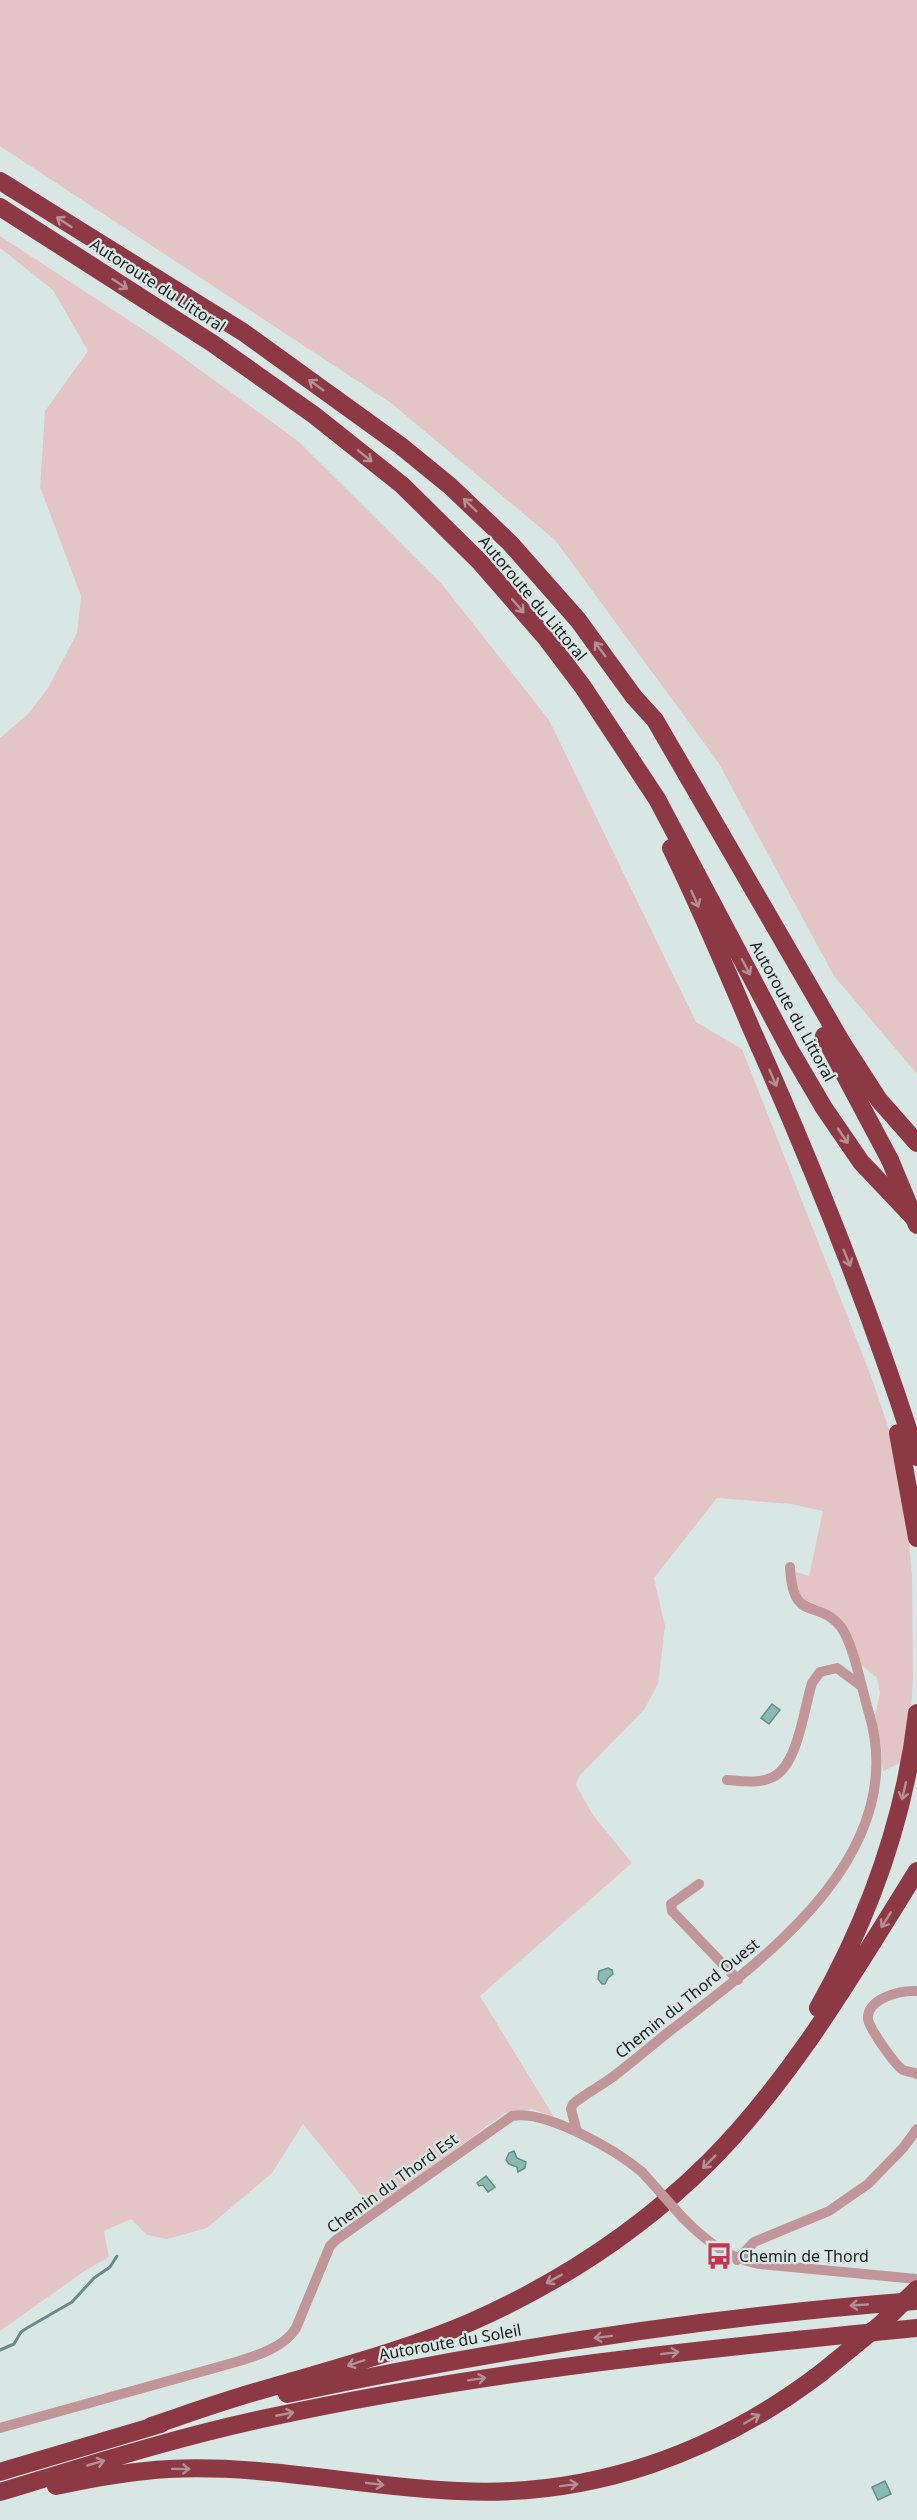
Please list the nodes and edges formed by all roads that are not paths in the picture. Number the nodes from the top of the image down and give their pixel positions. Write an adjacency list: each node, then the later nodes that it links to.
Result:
1 (0, 181): 3 (highway, Autoroute du Littoral, one-way to 1)
2 (0, 207): 4 (highway, Autoroute du Littoral, one-way to 4)
3 (634, 697): 5 (highway, Autoroute du Littoral); 6 (highway, bridge)
4 (636, 770): 6 (highway, Autoroute du Littoral, one-way to 6); 7 (highway, one-way to 7)
5 (917, 1143)
6 (917, 1223)
7 (863, 1300): 8 (highway); 9 (highway)
8 (917, 1457)
9 (917, 1538)
10 (790, 1568): 11 (street, Chemin du Thord Ouest)
11 (860, 1685): 13 (street); 16 (street, Chemin du Thord Ouest)
12 (917, 1713): 21 (highway, one-way to 21)
13 (727, 1780)
14 (917, 1871): 21 (highway, one-way to 21)
15 (699, 1884): 16 (street)
16 (738, 1980): 20 (street, Chemin du Thord Ouest)
17 (917, 1991): 18 (street)
18 (917, 2073)
19 (917, 2129): 22 (street)
20 (577, 2132): 22 (street, Chemin du Thord Est, bridge); 28 (street, Chemin du Thord Est)
21 (732, 2138): 27 (highway, one-way to 27)
22 (738, 2260): 23 (street)
23 (917, 2279)
24 (917, 2289): 31 (highway, one-way to 24, bridge)
25 (917, 2300): 27 (highway, Autoroute du Soleil, one-way to 27)
26 (917, 2328): 30 (highway, one-way to 26)
27 (151, 2426): 29 (highway, Autoroute du Soleil)
28 (0, 2428)
29 (0, 2472)
30 (0, 2492)
31 (0, 2502)

